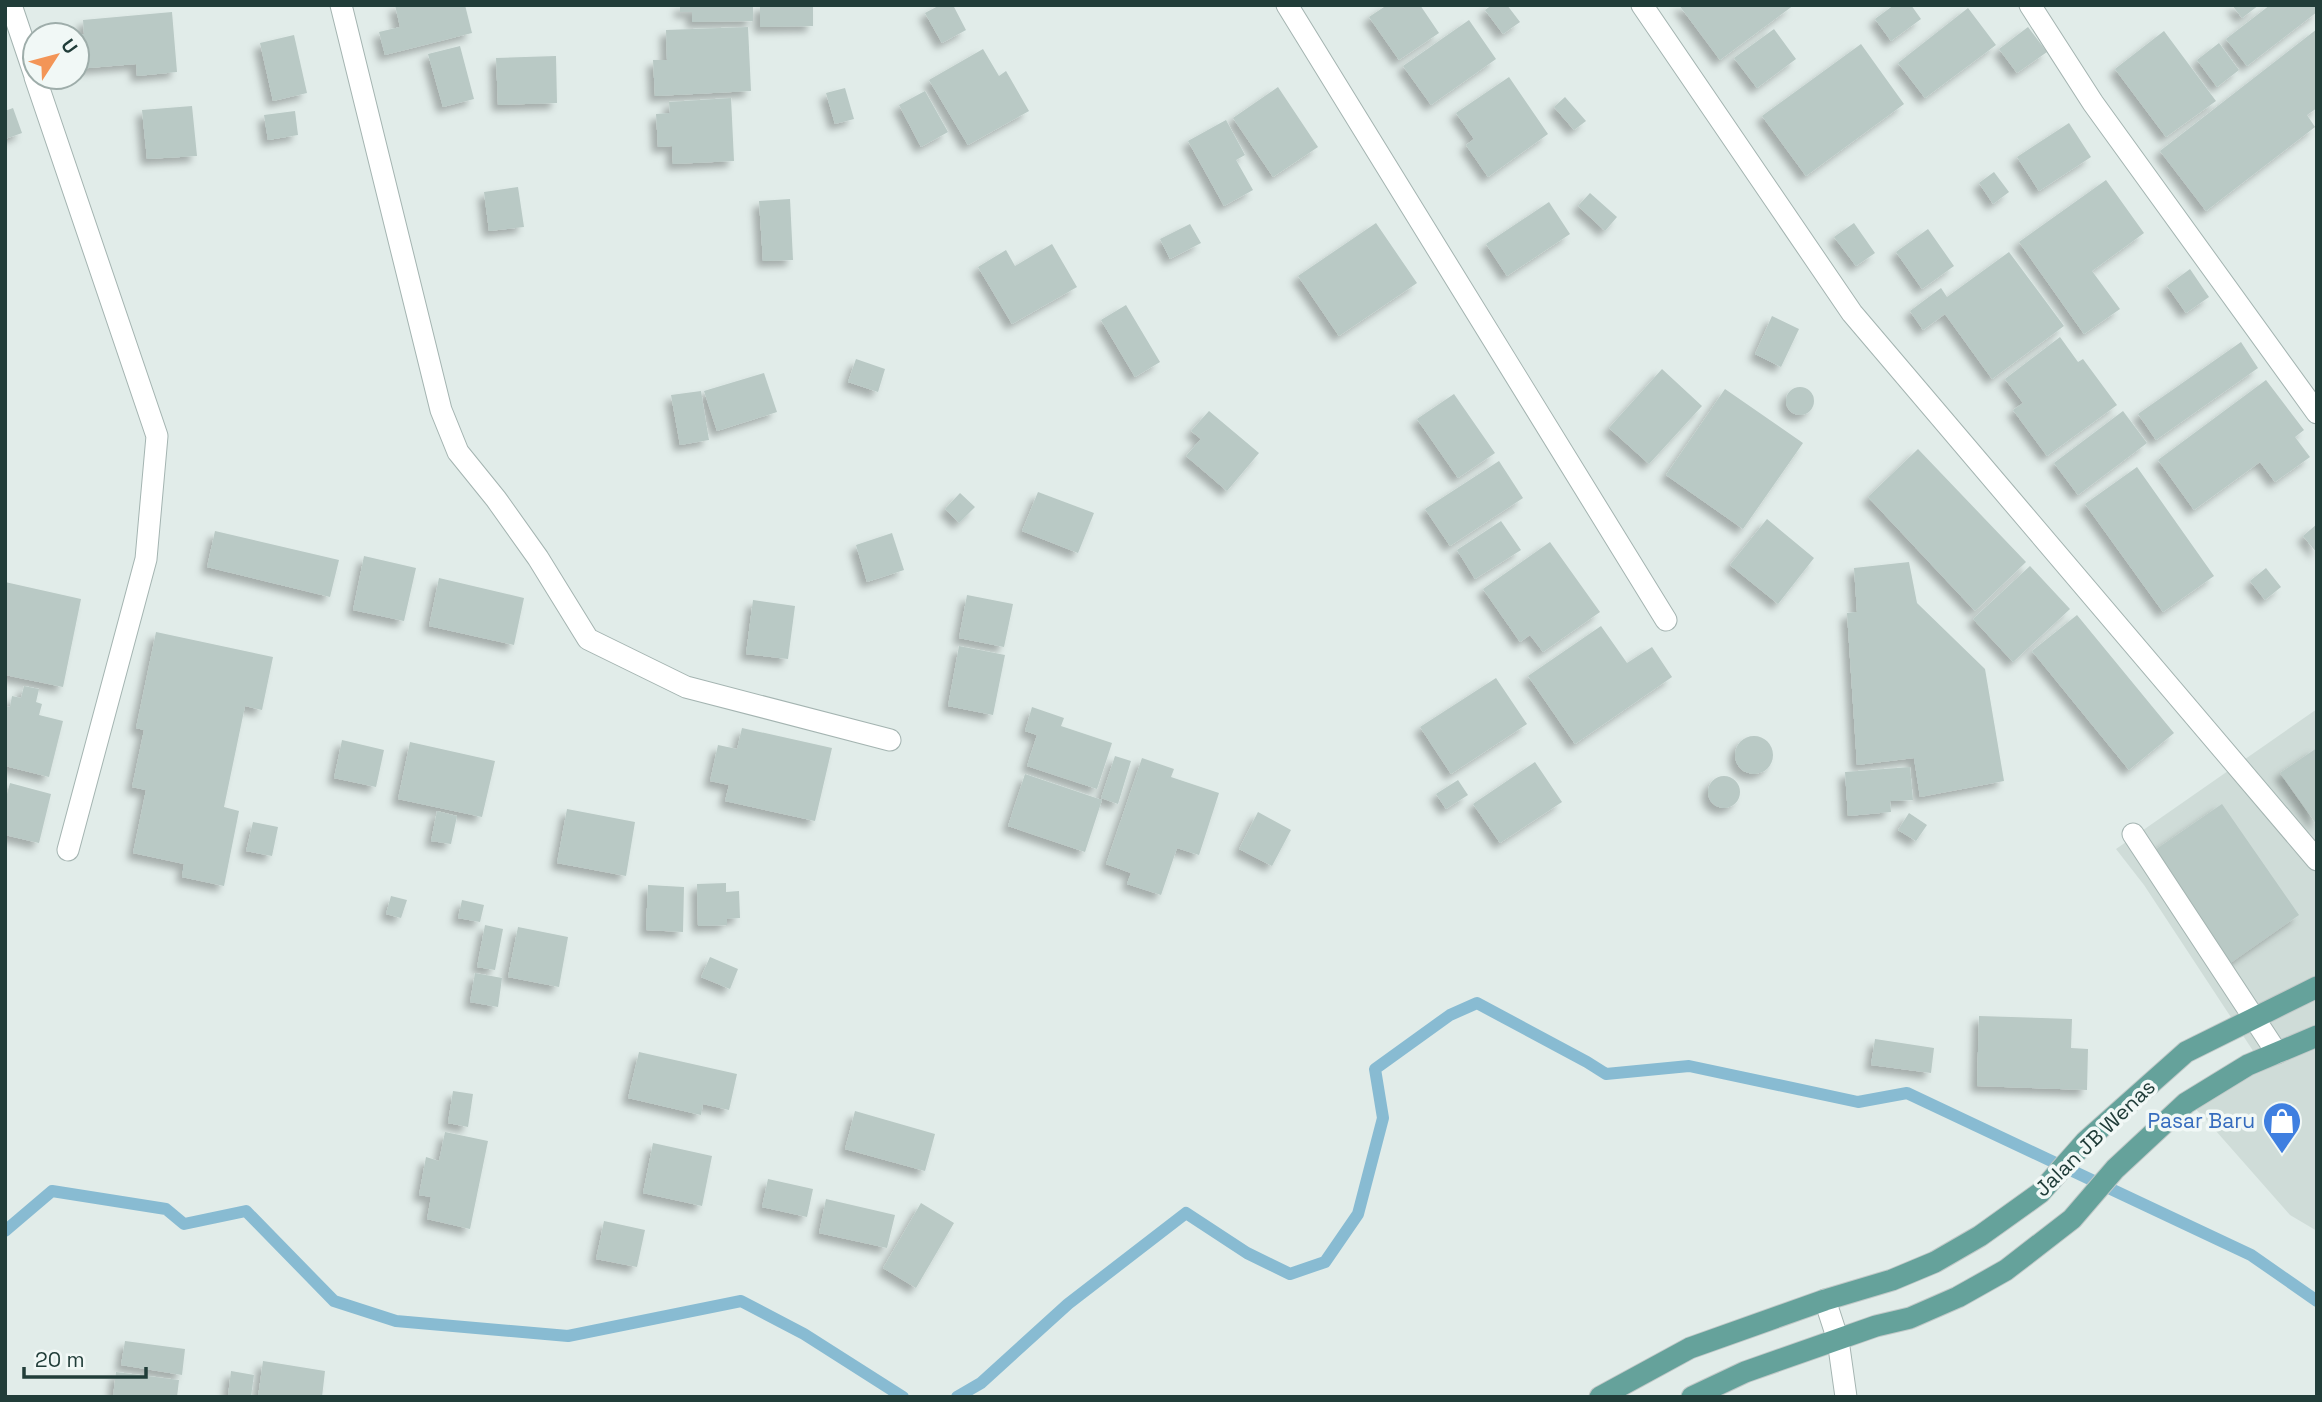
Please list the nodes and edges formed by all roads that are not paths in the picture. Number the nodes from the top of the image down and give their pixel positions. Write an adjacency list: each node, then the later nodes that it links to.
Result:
1 (11, 5): 6 (street)
2 (341, 5): 10 (street)
3 (1287, 5): 9 (street)
4 (1642, 5): 13 (street)
5 (2029, 5): 8 (street)
6 (21, 35)
7 (40, 91): 12 (street)
8 (2317, 413)
9 (1666, 620)
10 (890, 740)
11 (2133, 834): 15 (street)
12 (68, 850)
13 (2317, 860)
14 (2317, 987): 15 (main road, Jalan JB Wenas)
15 (2255, 1016): 17 (street); 18 (main road, Jalan JB Wenas)
16 (2317, 1035): 17 (main road, Jalan JB Wenas)
17 (2277, 1053): 19 (main road, Jalan JB Wenas)
18 (1825, 1300): 19 (street); 20 (main road, Jalan JB Wenas)
19 (1838, 1340): 21 (main road, Jalan JB Wenas); 22 (street)
20 (1600, 1397)
21 (1692, 1397)
22 (1846, 1397)

